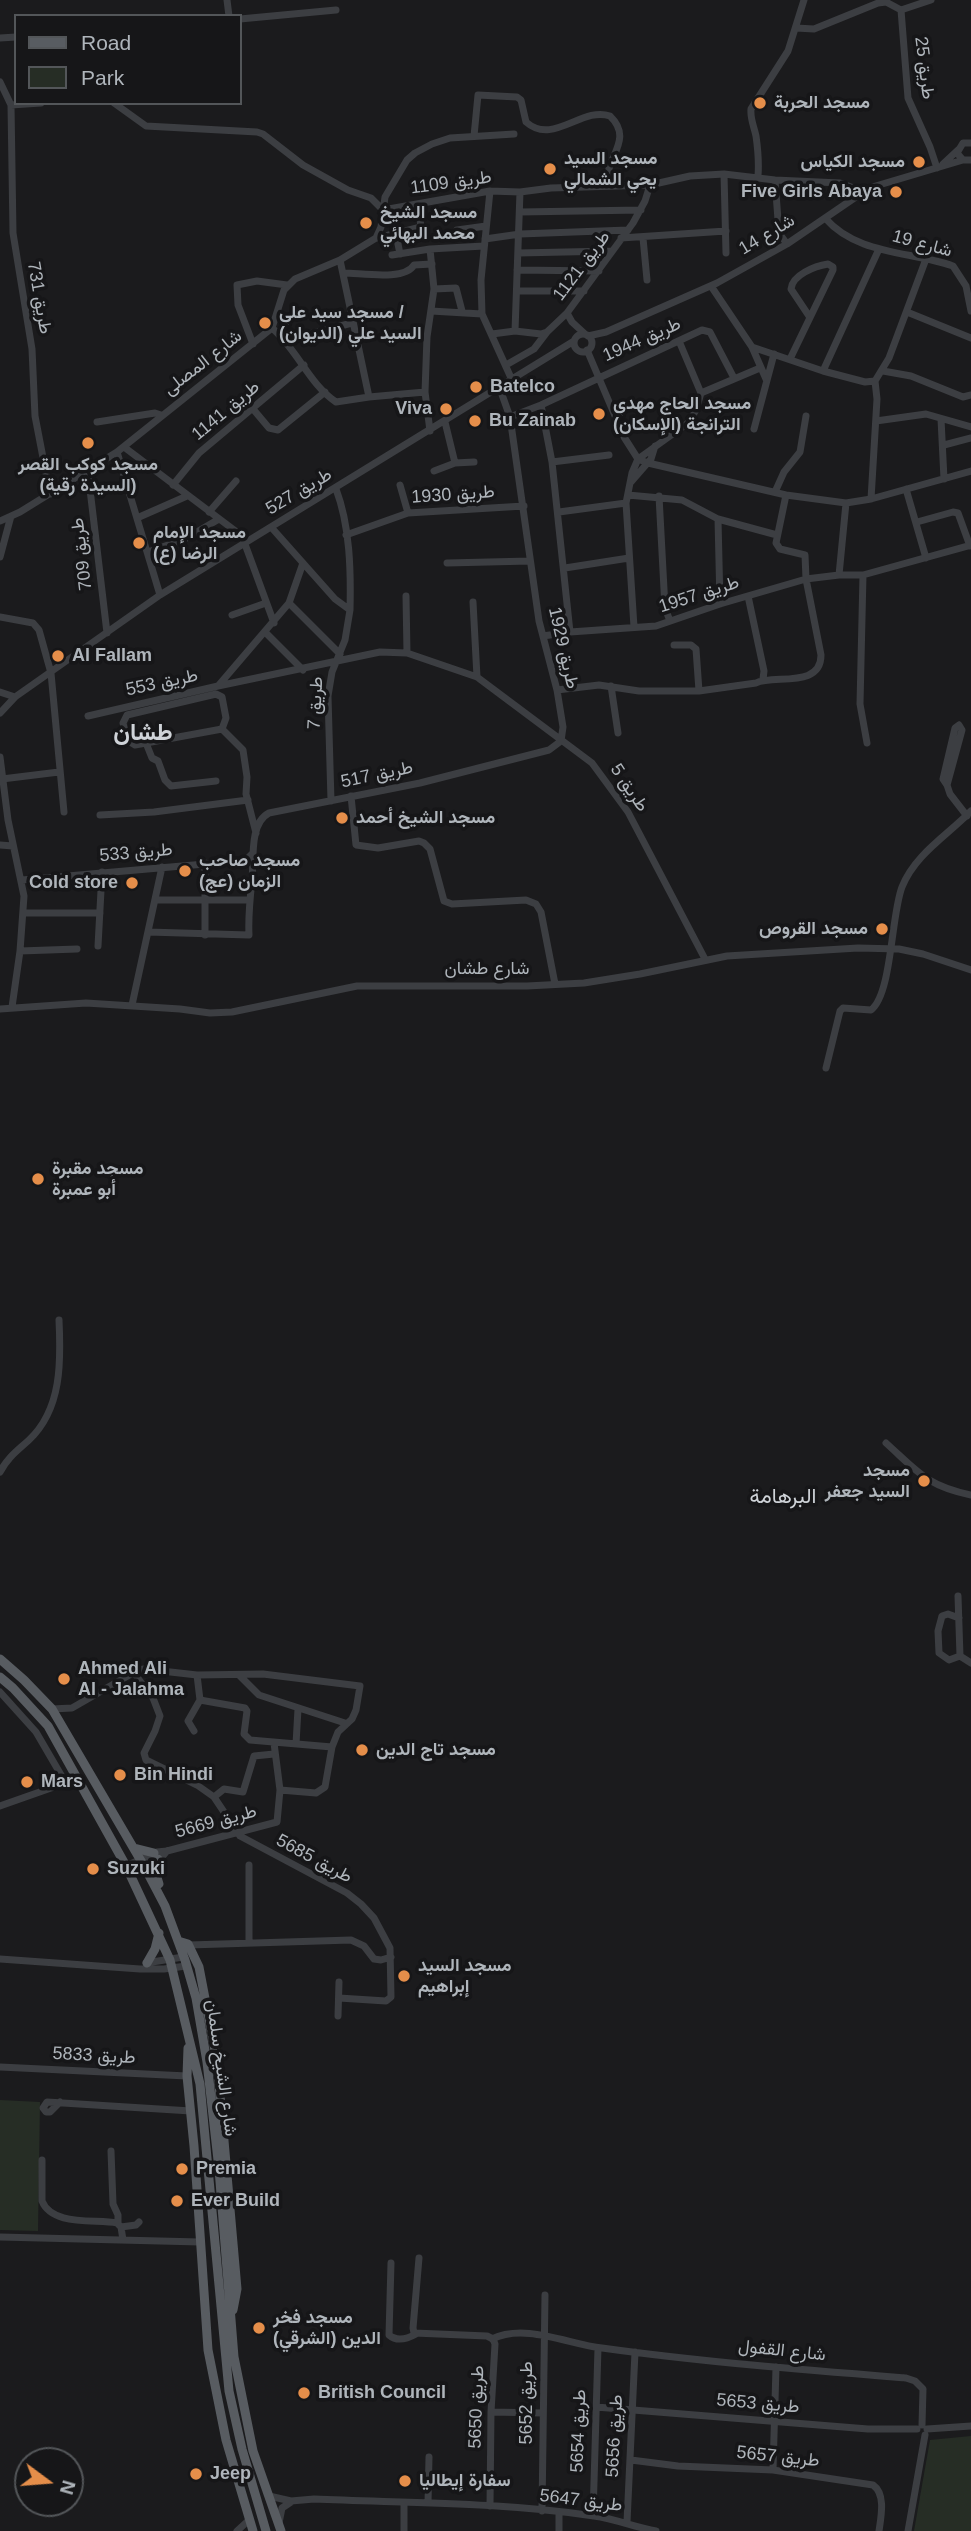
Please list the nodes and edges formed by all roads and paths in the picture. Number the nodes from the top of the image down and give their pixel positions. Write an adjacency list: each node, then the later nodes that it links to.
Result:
1 (804, 0): 6 (street)
2 (931, 0): 4 (street)
3 (336, 10): 5 (street)
4 (901, 10): 6 (street); 16 (street, طريق 25)
5 (242, 19)
6 (796, 28): 18 (street)
7 (0, 82): 10 (street)
8 (20, 105): 10 (street)
9 (117, 105): 26 (street)
10 (10, 106): 133 (street, طريق 731)
11 (514, 134): 12 (street)
12 (474, 136): 20 (street); 26 (street)
13 (969, 141): 14 (street, شارع 14)
14 (958, 150): 15 (street); 16 (street, شارع 14)
15 (969, 161): 16 (street, شارع 14)
16 (940, 166): 24 (street, شارع 14)
17 (724, 174): 18 (street, طريق 1109); 21 (street, طريق 1109); 33 (street)
18 (758, 176): 19 (street, طريق 1109)
19 (775, 180): 24 (street, طريق 1109); 40 (street)
20 (609, 184): 21 (street, طريق 1109); 23 (street, طريق 1109)
21 (650, 185): 27 (street, طريق 1121)
22 (490, 191): 23 (street, طريق 1109); 25 (street, طريق 1109); 30 (street)
23 (520, 192): 28 (street)
24 (858, 194): 29 (street, شارع 14)
25 (418, 204): 26 (street, طريق 1109); 34 (street)
26 (383, 210): 36 (street)
27 (641, 210): 28 (street); 32 (street, طريق 1121)
28 (520, 212): 35 (street)
29 (828, 216): 40 (street, شارع 14); 42 (street, شارع 19)
30 (486, 226): 31 (street); 39 (street)
31 (457, 230)
32 (628, 230): 35 (street); 38 (street, طريق 1121)
33 (726, 231): 37 (street); 45 (street)
34 (396, 234): 36 (street); 41 (street)
35 (520, 234): 39 (street); 44 (street)
36 (376, 238): 47 (street)
37 (643, 238): 38 (street); 52 (street)
38 (621, 239): 43 (street, طريق 1121)
39 (485, 242): 41 (street); 63 (street)
40 (787, 244): 54 (street, شارع 14)
41 (430, 249): 48 (street)
42 (879, 249): 46 (street, شارع 19); 86 (street)
43 (612, 251): 44 (street); 50 (street, طريق 1121)
44 (518, 253): 49 (street)
45 (726, 253)
46 (926, 259): 59 (street, شارع 19); 61 (street)
47 (340, 260): 51 (street); 53 (street)
48 (432, 264): 51 (street); 55 (street)
49 (517, 270): 50 (street); 56 (street)
50 (599, 271): 57 (street, طريق 1121)
51 (344, 273): 66 (street)
52 (647, 280)
53 (288, 285): 67 (street, شارع المصلى); 77 (street)
54 (714, 285): 70 (street, شارع 14); 78 (street)
55 (434, 289): 58 (street); 60 (street)
56 (517, 291): 57 (street); 68 (street)
57 (584, 291): 62 (street, طريق 1121)
58 (431, 311): 60 (street); 95 (street)
59 (971, 311)
60 (462, 312): 63 (street)
61 (907, 312): 73 (street); 87 (street)
62 (567, 313): 65 (street); 69 (street, طريق 1121)
63 (482, 314): 71 (street)
64 (809, 316): 64 (street); 82 (street)
65 (572, 321): 72 (street); 75 (street)
66 (352, 323): 74 (street); 98 (street)
67 (272, 328): 74 (street); 77 (street, شارع المصلى)
68 (515, 331): 69 (street); 71 (street)
69 (548, 332): 84 (street, طريق 1121)
70 (606, 332): 72 (street, شارع 14); 79 (street, شارع 14)
71 (492, 334): 84 (street)
72 (587, 335): 75 (street, شارع 14); 79 (street)
73 (971, 338)
74 (286, 340): 83 (street)
75 (575, 340): 79 (street); 81 (street, طريق 527)
76 (679, 341): 88 (street, طريق 1944); 89 (street, طريق 1944); 96 (street)
77 (253, 344): 101 (street, شارع المصلى)
78 (752, 347): 80 (street); 85 (street)
79 (586, 348): 81 (street, طريق 527); 88 (street)
80 (774, 354): 82 (street); 90 (street)
81 (553, 355): 91 (street, طريق 527)
82 (790, 359): 86 (street)
83 (304, 365): 94 (street); 100 (street, طريق 1141)
84 (506, 365): 91 (street)
85 (760, 368): 89 (street); 90 (street)
86 (822, 371): 92 (street)
87 (883, 371): 92 (street); 97 (street)
88 (599, 377): 99 (street, طريق 1944); 117 (street)
89 (734, 378): 96 (street)
90 (766, 379): 109 (street)
91 (512, 380): 93 (street, طريق 527)
92 (875, 381): 105 (street)
93 (500, 389): 103 (street, طريق 1929); 107 (street, طريق 527)
94 (325, 392): 98 (street); 100 (street)
95 (425, 393): 98 (street); 110 (street)
96 (701, 393): 113 (street)
97 (970, 396)
98 (369, 397)
99 (541, 405): 103 (street, طريق 1944); 118 (street)
100 (253, 409): 128 (street, طريق 1141)
101 (161, 415): 106 (street); 114 (street, شارع المصلى)
102 (806, 416): 132 (street)
103 (510, 417): 140 (street, طريق 1929)
104 (941, 419): 105 (street); 108 (street); 112 (street)
105 (876, 421): 138 (street)
106 (97, 422)
107 (446, 422): 110 (street, طريق 527); 120 (street)
108 (971, 427)
109 (754, 429)
110 (430, 431): 130 (street, طريق 527)
111 (971, 438): 112 (street)
112 (943, 445): 125 (street)
113 (655, 446): 117 (street); 121 (street)
114 (124, 447): 115 (street, شارع المصلى); 128 (street)
115 (117, 452): 124 (street, شارع المصلى); 145 (street)
116 (609, 455): 118 (street)
117 (638, 459): 121 (street); 127 (street)
118 (552, 461): 142 (street)
119 (474, 462): 120 (street)
120 (455, 463): 122 (street)
121 (648, 463): 127 (street); 132 (street)
122 (435, 471)
123 (971, 471): 125 (street)
124 (85, 472): 133 (street, شارع المصلى); 181 (street, طريق 709)
125 (944, 479): 131 (street)
126 (236, 481): 141 (street)
127 (631, 482): 137 (street)
128 (173, 485): 135 (street)
129 (400, 485): 143 (street)
130 (336, 489): 150 (street, طريق 527); 151 (street, طريق 7)
131 (906, 489): 138 (street); 149 (street)
132 (775, 492): 134 (street)
133 (50, 494): 144 (street, شارع المصلى)
134 (786, 495): 139 (street); 152 (street)
135 (187, 496): 141 (street); 145 (street)
136 (659, 496): 137 (street); 147 (street); 176 (street)
137 (627, 499): 142 (street); 157 (street)
138 (871, 499): 139 (street)
139 (846, 503): 163 (street)
140 (524, 506): 143 (street, طريق 1930); 159 (street, طريق 1929)
141 (209, 512): 146 (street)
142 (559, 512): 162 (street)
143 (408, 513): 151 (street, طريق 1930)
144 (10, 516): 148 (street, شارع المصلى); 156 (street)
145 (137, 518): 155 (street)
146 (219, 519): 153 (street); 155 (street)
147 (718, 519): 152 (street); 172 (street)
148 (0, 521)
149 (917, 522): 154 (street); 158 (street)
150 (271, 527): 153 (street, طريق 527); 160 (street)
151 (346, 535): 173 (street, طريق 7)
152 (777, 535): 165 (street)
153 (245, 543): 166 (street, طريق 527); 170 (street)
154 (970, 546): 158 (street, طريق 1957)
155 (148, 552): 166 (street)
156 (0, 557)
157 (629, 558): 162 (street); 178 (street)
158 (926, 558): 164 (street, طريق 1957)
159 (530, 561): 161 (street); 182 (street, طريق 1929)
160 (303, 563): 171 (street, طريق 553); 173 (street)
161 (447, 563)
162 (565, 568): 179 (street)
163 (839, 575): 164 (street, طريق 1957); 165 (street, طريق 1957)
164 (863, 575): 206 (street)
165 (806, 579): 168 (street, طريق 1957); 189 (street)
166 (160, 595): 181 (street, طريق 527)
167 (406, 596): 184 (street)
168 (748, 596): 172 (street, طريق 1957); 189 (street)
169 (473, 602): 188 (street)
170 (266, 603): 174 (street); 177 (street)
171 (289, 603): 177 (street, طريق 553); 185 (street)
172 (720, 604): 176 (street, طريق 1957)
173 (350, 610): 185 (street, طريق 7)
174 (232, 615)
175 (0, 617): 187 (street)
176 (670, 621): 178 (street, طريق 1957)
177 (274, 623): 180 (street, طريق 553)
178 (634, 627): 179 (street, طريق 1957)
179 (570, 632): 182 (street, طريق 1957)
180 (266, 633): 186 (street); 190 (street, طريق 553)
181 (107, 634): 187 (street, طريق 527)
182 (543, 636): 192 (street, طريق 1929)
183 (674, 645): 193 (street)
184 (407, 653): 185 (street, طريق 5); 188 (street, طريق 5)
185 (339, 657): 186 (street, طريق 5); 215 (street, طريق 7)
186 (303, 670): 190 (street, طريق 5)
187 (51, 673): 196 (street, طريق 527); 209 (street)
188 (477, 677): 203 (street, طريق 5)
189 (763, 679): 193 (street)
190 (218, 686): 197 (street, طريق 553)
191 (611, 686): 192 (street); 193 (street); 202 (street)
192 (557, 690): 204 (street, طريق 1929)
193 (699, 691)
194 (0, 692): 196 (street)
195 (0, 697): 198 (street)
196 (15, 697): 198 (street, طريق 527)
197 (122, 708): 199 (street, طريق 553); 200 (street)
198 (2, 710)
199 (88, 716)
200 (124, 718): 201 (street); 205 (street)
201 (222, 730): 205 (street); 214 (street)
202 (618, 733)
203 (553, 735): 204 (street, طريق 5); 207 (street)
204 (561, 741): 207 (street, طريق 517); 238 (street, طريق 5)
205 (146, 743): 211 (street)
206 (867, 743)
207 (536, 753): 213 (street, طريق 517)
208 (0, 757): 210 (street)
209 (59, 772): 210 (street); 216 (street)
210 (2, 779): 221 (street)
211 (216, 781)
212 (947, 785): 212 (street); 217 (street)
213 (351, 796): 215 (street, طريق 517); 240 (street)
214 (248, 800): 218 (street); 219 (street)
215 (331, 801): 219 (street, طريق 517)
216 (64, 813)
217 (969, 814): 235 (street)
218 (100, 815)
219 (256, 834): 222 (street, طريق 517)
220 (0, 845): 221 (street)
221 (13, 846): 226 (street)
222 (251, 854): 223 (street, طريق 533); 228 (street, طريق 517)
223 (205, 863): 224 (street, طريق 533); 229 (street)
224 (162, 867): 225 (street, طريق 533); 227 (street)
225 (102, 872): 226 (street, طريق 533); 230 (street)
226 (22, 880): 231 (street)
227 (156, 900): 229 (street); 232 (street)
228 (249, 900): 229 (street); 233 (street, طريق 517)
229 (205, 901): 233 (street)
230 (100, 913): 231 (street); 234 (street)
231 (24, 914): 237 (street)
232 (148, 932): 233 (street); 241 (street)
233 (205, 935)
234 (98, 946)
235 (890, 947): 238 (street, شارع طشان); 239 (street, شارع طشان); 244 (street)
236 (77, 948): 237 (street)
237 (20, 951): 242 (street)
238 (705, 959): 240 (street, شارع طشان)
239 (971, 970)
240 (555, 984): 241 (street, شارع طشان)
241 (132, 1005): 242 (street, شارع طشان)
242 (12, 1007): 243 (street, شارع طشان)
243 (0, 1009)
244 (826, 1068)
245 (59, 1320): 247 (street)
246 (886, 1443): 248 (street)
247 (0, 1472)
248 (971, 1495)
249 (958, 1596): 250 (street)
250 (959, 1618): 251 (street); 251 (street)
251 (960, 1656): 253 (street)
252 (0, 1659): 260 (main road, شارع الشيخ سلمان)
253 (971, 1663)
254 (134, 1673): 255 (street); 260 (street); 271 (street)
255 (197, 1675): 256 (street); 259 (street)
256 (239, 1675): 261 (street); 262 (street)
257 (0, 1677): 268 (main road, شارع الشيخ سلمان)
258 (0, 1692): 269 (street)
259 (200, 1700): 263 (street); 264 (street)
260 (52, 1709): 274 (main road, شارع الشيخ سلمان)
261 (298, 1709): 262 (street); 265 (street)
262 (345, 1723): 266 (street)
263 (194, 1731)
264 (274, 1742): 265 (street); 267 (street, طريق 5669)
265 (296, 1744): 266 (street)
266 (332, 1748): 270 (street)
267 (274, 1754): 270 (street, طريق 5669); 271 (street)
268 (78, 1779): 269 (street); 278 (main road, شارع الشيخ سلمان)
269 (64, 1780): 272 (street)
270 (280, 1790): 273 (street, طريق 5669)
271 (214, 1797): 273 (street)
272 (0, 1806)
273 (236, 1831): 275 (street, طريق 5669); 284 (street, طريق 5685)
274 (134, 1848): 275 (main road); 276 (main road, شارع الشيخ سلمان)
275 (156, 1856): 276 (street, طريق 5669); 279 (main road)
276 (142, 1863): 278 (street, طريق 5669); 279 (main road, شارع الشيخ سلمان)
277 (249, 1865): 282 (street)
278 (127, 1869): 280 (main road, شارع الشيخ سلمان)
279 (165, 1906): 281 (main road, شارع الشيخ سلمان)
280 (159, 1933): 287 (main road); 288 (main road, شارع الشيخ سلمان)
281 (178, 1941): 283 (main road); 286 (main road, شارع الشيخ سلمان)
282 (249, 1942): 283 (street); 284 (street)
283 (189, 1945): 294 (main road)
284 (391, 1957): 291 (street)
285 (0, 1959): 289 (street)
286 (185, 1961): 288 (street); 294 (main road, شارع الشيخ سلمان)
287 (148, 1963): 288 (street); 289 (street)
288 (171, 1964): 289 (street); 293 (main road, شارع الشيخ سلمان)
289 (132, 1967)
290 (339, 1982): 291 (street)
291 (339, 1998): 292 (street)
292 (338, 2016)
293 (188, 2036): 296 (main road); 314 (main road, شارع الشيخ سلمان)
294 (212, 2062): 327 (main road)
295 (0, 2067): 296 (street, طريق 5833)
296 (187, 2076): 298 (main road)
297 (60, 2102): 298 (street)
298 (191, 2111): 305 (main road)
299 (111, 2151): 302 (street)
300 (42, 2160): 302 (street)
301 (139, 2222): 302 (street)
302 (120, 2225): 304 (street)
303 (0, 2237): 304 (street)
304 (123, 2240): 305 (street)
305 (200, 2242): 313 (main road)
306 (419, 2258): 309 (street)
307 (390, 2263): 309 (street)
308 (544, 2295): 310 (street, طريق 5652)
309 (416, 2334): 311 (street)
310 (543, 2336): 311 (street, شارع القفول); 312 (street, شارع القفول); 320 (street, طريق 5652)
311 (492, 2339): 319 (street, طريق 5650)
312 (598, 2348): 315 (street, شارع القفول); 317 (street, طريق 5654)
313 (208, 2350): 314 (main road); 335 (main road)
314 (224, 2350): 340 (main road, شارع الشيخ سلمان)
315 (635, 2352): 316 (street, شارع القفول); 318 (street, طريق 5656)
316 (776, 2367): 321 (street); 323 (street, شارع القفول)
317 (596, 2407): 318 (street, طريق 5653); 334 (street, طريق 5654)
318 (633, 2410): 321 (street, طريق 5653); 325 (street, طريق 5656)
319 (491, 2412): 320 (street); 331 (street, طريق 5650)
320 (543, 2413): 332 (street, طريق 5652)
321 (775, 2421): 323 (street, طريق 5653); 326 (street)
322 (971, 2427): 323 (street, طريق 5653)
323 (923, 2430): 345 (street, شارع القفول)
324 (429, 2457): 330 (street)
325 (631, 2460): 326 (street, طريق 5657); 336 (street, طريق 5656)
326 (773, 2470): 344 (street, طريق 5657)
327 (269, 2496): 328 (street, طريق 5647); 337 (main road)
328 (292, 2501): 329 (street, طريق 5647); 337 (street)
329 (404, 2502): 330 (street, طريق 5647); 341 (street)
330 (428, 2503): 331 (street, طريق 5647)
331 (490, 2506): 332 (street, طريق 5647)
332 (542, 2511): 333 (street, طريق 5647)
333 (559, 2512): 334 (street, طريق 5647); 342 (street)
334 (593, 2516): 336 (street, طريق 5647)
335 (249, 2520): 338 (street); 339 (main road)
336 (627, 2522): 343 (street, طريق 5647)
337 (279, 2528)
338 (237, 2531)
339 (253, 2531)
340 (266, 2531)
341 (404, 2531)
342 (559, 2531)
343 (652, 2531)
344 (880, 2531)
345 (908, 2531)

